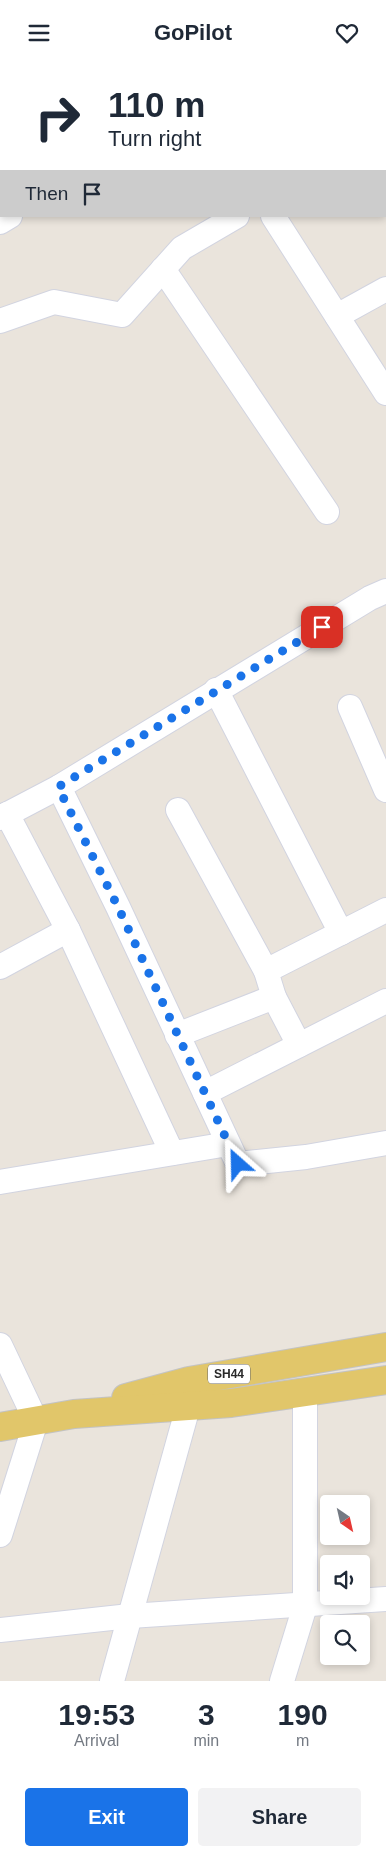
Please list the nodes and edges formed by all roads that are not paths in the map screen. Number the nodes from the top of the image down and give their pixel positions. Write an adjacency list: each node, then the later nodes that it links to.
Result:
1 (235, 217): 3 (street)
2 (274, 217): 5 (street)
3 (163, 269): 6 (street); 8 (street)
4 (386, 289): 5 (street)
5 (336, 316): 7 (street)
6 (0, 321)
7 (386, 393)
8 (327, 512)
9 (386, 591): 10 (street)
10 (216, 690): 12 (street); 18 (street)
11 (350, 707): 13 (street)
12 (58, 787): 15 (street); 23 (street)
13 (386, 790)
14 (178, 810): 20 (street)
15 (4, 816): 17 (street)
16 (386, 910): 18 (street)
17 (68, 930): 19 (street); 28 (street)
18 (341, 933): 20 (street)
19 (0, 967)
20 (266, 971): 21 (street)
21 (274, 997): 23 (street); 24 (street)
22 (386, 1001): 24 (street)
23 (177, 1035): 25 (street)
24 (299, 1045): 25 (street)
25 (204, 1093): 27 (street)
26 (386, 1143): 27 (street)
27 (228, 1144): 28 (street)
28 (172, 1153): 29 (street)
29 (0, 1182)
30 (0, 1345): 35 (street)
31 (386, 1347): 33 (main road, SH44)
32 (386, 1379): 34 (main road, SH44)
33 (193, 1392): 34 (main road, SH44); 35 (main road, SH44); 40 (street)
34 (305, 1392): 39 (street)
35 (36, 1421): 36 (main road, SH44); 37 (street)
36 (0, 1427)
37 (0, 1535)
38 (386, 1599): 39 (street)
39 (305, 1606): 40 (street); 43 (street)
40 (130, 1616): 41 (street); 42 (street)
41 (0, 1630)
42 (112, 1681)
43 (282, 1681)

